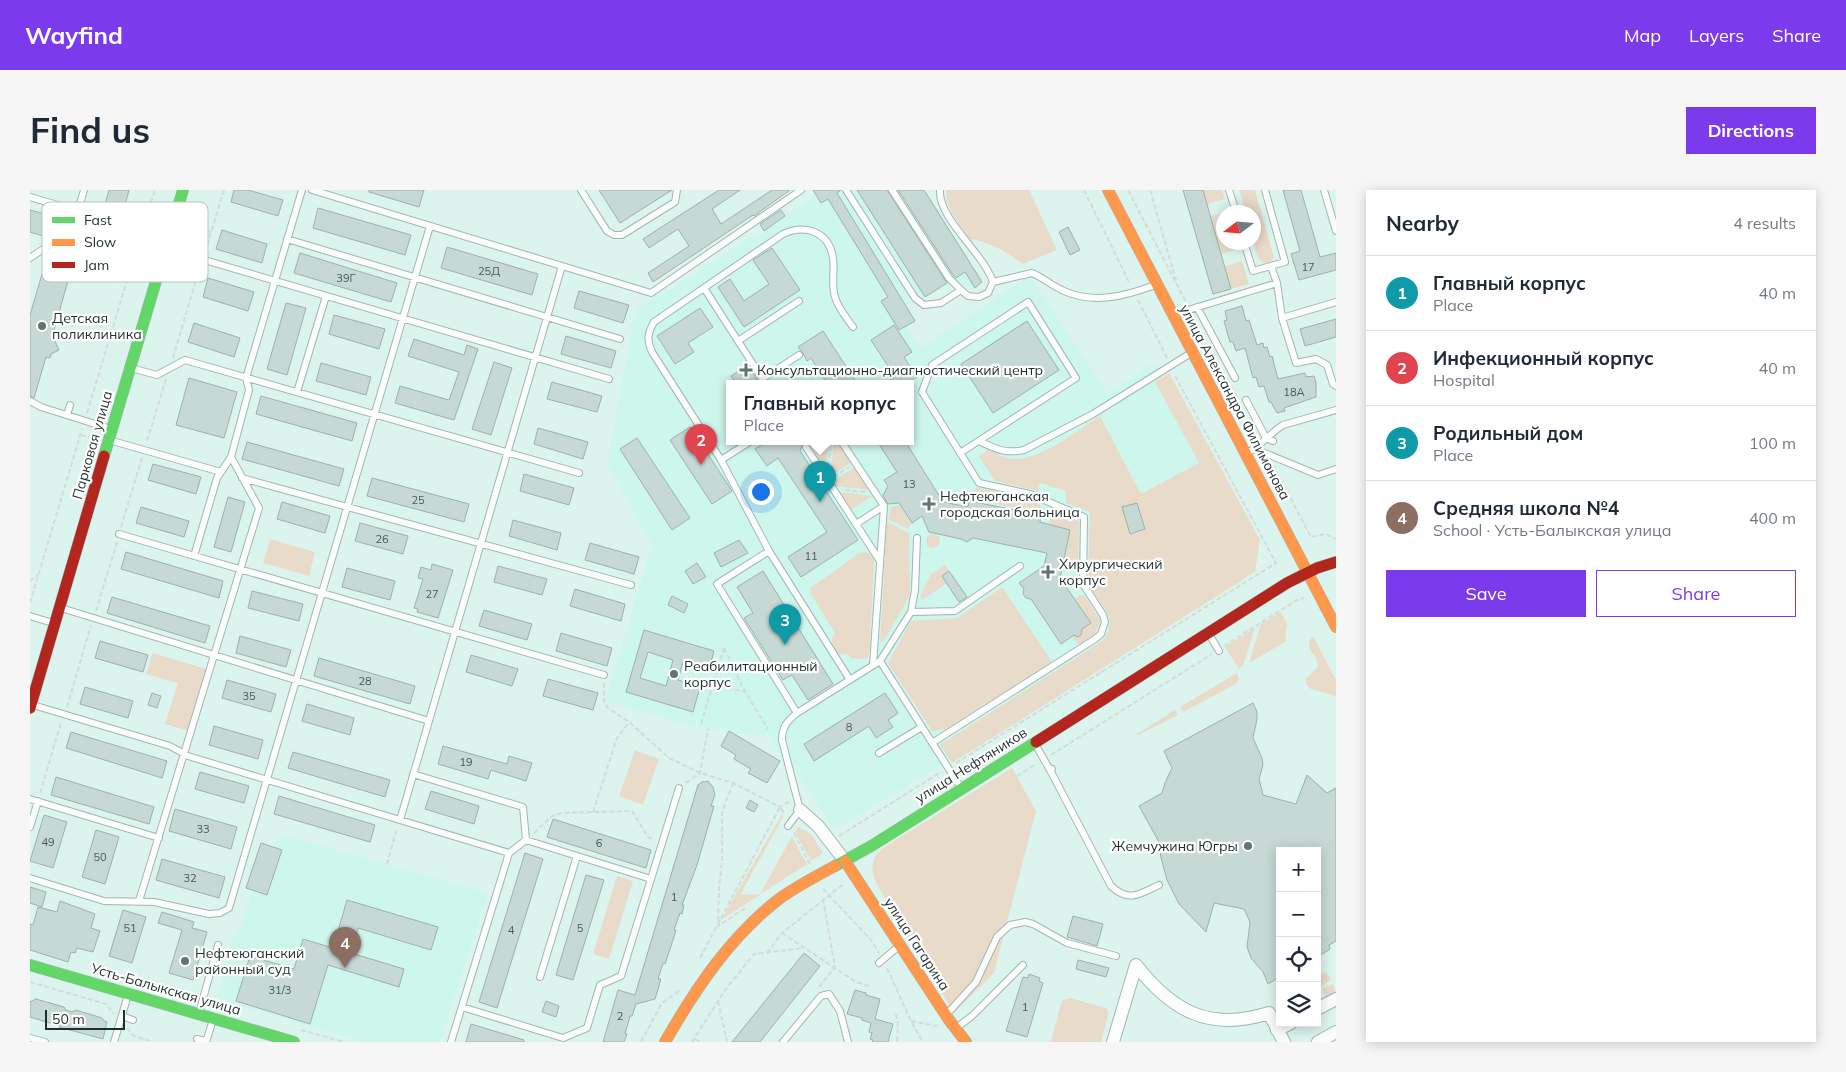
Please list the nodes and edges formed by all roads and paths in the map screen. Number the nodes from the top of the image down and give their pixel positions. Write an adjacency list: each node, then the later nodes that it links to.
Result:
1 (154, 190): 21 (path)
2 (183, 190): 22 (main road, Парковая улица)
3 (224, 190): 27 (path)
4 (302, 190): 26 (lane)
5 (312, 190): 24 (lane)
6 (581, 190): 7 (lane)
7 (677, 190)
8 (801, 190): 32 (lane)
9 (846, 190): 44 (lane)
10 (892, 190): 44 (lane)
11 (940, 190): 39 (lane)
12 (1084, 190): 45 (path)
13 (1108, 190): 41 (main road, улица Александра Филимонова)
14 (1128, 190): 42 (path)
15 (1150, 190): 42 (path)
16 (1229, 190): 23 (lane)
17 (1265, 190): 33 (lane)
18 (1324, 190): 25 (lane)
19 (30, 197): 20 (lane)
20 (47, 202)
21 (150, 202)
22 (179, 202)
23 (1234, 205)
24 (430, 226): 32 (lane); 34 (lane)
25 (1336, 231)
26 (287, 240): 34 (lane); 35 (lane)
27 (208, 243)
28 (42, 250): 30 (lane)
29 (1246, 250): 33 (lane)
30 (30, 258)
31 (208, 260): 35 (lane)
32 (562, 266): 51 (lane)
33 (1272, 266): 40 (lane)
34 (415, 278): 51 (lane); 52 (lane)
35 (275, 280): 46 (lane); 63 (lane)
36 (126, 282): 76 (path)
37 (155, 282): 61 (main road, Парковая улица)
38 (196, 282): 62 (path)
39 (993, 282): 44 (lane); 45 (lane)
40 (1276, 283): 49 (lane); 53 (lane)
41 (1157, 284): 45 (lane); 50 (main road, улица Александра Филимонова)
42 (1177, 284): 49 (path)
43 (704, 288): 54 (lane); 56 (lane); 89 (lane)
44 (961, 290)
45 (1134, 293): 60 (path)
46 (326, 296): 52 (lane); 69 (lane)
47 (799, 301): 56 (lane)
48 (1336, 302): 53 (lane)
49 (1194, 308): 50 (lane); 64 (lane)
50 (1172, 315): 57 (main road, улица Александра Филимонова)
51 (547, 317): 55 (lane); 59 (lane)
52 (403, 318): 59 (lane); 74 (lane)
53 (1282, 318): 68 (lane)
54 (853, 327)
55 (620, 339)
56 (738, 341): 66 (lane)
57 (1192, 352): 60 (lane); 85 (main road, улица Александра Филимонова)
58 (799, 355): 67 (lane)
59 (535, 357): 65 (lane); 86 (lane)
60 (1170, 366): 79 (lane); 132 (path)
61 (130, 368): 62 (lane); 77 (main road, Парковая улица)
62 (169, 369): 63 (lane); 84 (path)
63 (246, 378): 69 (lane); 88 (lane)
64 (1235, 378)
65 (609, 379)
66 (763, 380)
67 (765, 380)
68 (1336, 386)
69 (297, 392): 74 (lane)
70 (1246, 400): 78 (lane)
71 (30, 401): 75 (lane)
72 (70, 405): 75 (lane)
73 (1336, 410): 78 (lane)
74 (375, 414): 86 (lane); 98 (lane)
75 (67, 415): 76 (lane)
76 (84, 421): 77 (lane); 113 (path)
77 (111, 435): 84 (lane); 119 (main road, Парковая улица)
78 (1270, 440): 85 (lane)
79 (979, 441): 87 (lane); 87 (lane)
80 (745, 445): 89 (lane)
81 (831, 445): 95 (path)
82 (844, 445): 90 (lane)
83 (806, 447): 95 (lane)
84 (145, 450): 92 (lane); 101 (path)
85 (1250, 451): 91 (lane); 112 (main road, улица Александра Филимонова)
86 (507, 452): 93 (lane); 105 (lane)
87 (960, 453): 127 (lane)
88 (231, 457): 92 (lane); 94 (lane)
89 (721, 460): 106 (lane)
90 (856, 463): 95 (path); 97 (lane)
91 (1336, 469)
92 (221, 472): 107 (lane)
93 (579, 473)
94 (242, 478): 98 (lane); 111 (lane)
95 (827, 480): 96 (lane)
96 (832, 488): 97 (path); 100 (lane)
97 (875, 493): 99 (lane)
98 (348, 506): 105 (lane); 116 (lane)
99 (884, 506): 100 (lane); 108 (lane)
100 (856, 524): 108 (lane)
101 (119, 534): 107 (lane); 122 (path)
102 (1311, 537): 104 (path)
103 (917, 538): 120 (lane)
104 (1336, 539)
105 (480, 543): 115 (lane); 125 (lane)
106 (769, 551): 134 (lane); 139 (lane)
107 (194, 556): 111 (lane)
108 (880, 561): 131 (lane)
109 (1336, 562): 112 (main road, улица Нефтяников)
110 (1020, 566): 120 (lane)
111 (241, 570): 116 (lane); 129 (lane)
112 (1307, 572): 124 (main road, улица Александра Филимонова); 126 (main road, улица Нефтяников)
113 (38, 575): 114 (path); 118 (path)
114 (30, 581)
115 (631, 585)
116 (322, 593): 125 (lane); 135 (lane)
117 (1304, 598): 128 (path)
118 (30, 603)
119 (60, 608): 122 (lane); 123 (main road, Парковая улица)
120 (911, 612): 130 (lane)
121 (30, 616): 123 (lane)
122 (93, 618): 129 (lane); 140 (path)
123 (55, 624): 138 (main road, Парковая улица)
124 (1336, 627)
125 (455, 632): 133 (lane); 141 (lane)
126 (1208, 633): 128 (lane); 148 (main road, улица Нефтяников)
127 (1084, 646): 132 (path); 147 (lane)
128 (1219, 650): 151 (path)
129 (215, 656): 135 (lane); 150 (lane)
130 (880, 661): 131 (lane); 144 (lane)
131 (873, 666): 134 (lane)
132 (1102, 673): 152 (path)
133 (604, 675): 142 (path)
134 (850, 680): 139 (lane)
135 (296, 681): 141 (lane); 156 (lane)
136 (713, 684): 137 (path); 137 (path); 143 (path)
137 (745, 692): 146 (path)
138 (30, 707): 140 (lane)
139 (797, 712): 160 (lane)
140 (64, 715): 150 (lane); 162 (path)
141 (429, 721): 154 (lane)
142 (629, 722): 153 (path); 165 (path)
143 (701, 724)
144 (922, 727): 147 (lane); 149 (lane)
145 (708, 729): 153 (path)
146 (768, 729)
147 (932, 743): 152 (lane)
148 (1034, 743): 151 (lane); 159 (main road, улица Нефтяников)
149 (879, 753)
150 (184, 754): 156 (lane); 169 (lane)
151 (1044, 759): 155 (path); 181 (lane)
152 (948, 768): 159 (lane); 170 (path)
153 (700, 773): 157 (path); 158 (path)
154 (413, 774): 166 (lane); 171 (lane)
155 (1017, 776)
156 (267, 779): 166 (lane); 183 (lane)
157 (733, 783): 163 (path); 185 (path)
158 (679, 788): 172 (lane)
159 (961, 789): 175 (main road, улица Нефтяников)
160 (797, 797): 163 (path); 164 (lane)
161 (30, 799): 162 (lane)
162 (38, 802): 168 (lane); 169 (lane)
163 (780, 807): 167 (path); 185 (path)
164 (800, 810): 167 (lane); 170 (street)
165 (593, 812): 171 (path); 172 (path)
166 (400, 820): 173 (lane); 176 (path)
167 (789, 825): 177 (path)
168 (30, 827)
169 (159, 838): 183 (lane)
170 (836, 839): 175 (street)
171 (526, 840): 173 (lane); 174 (lane)
172 (662, 844): 179 (lane)
173 (509, 853): 205 (lane)
174 (577, 856): 179 (lane); 197 (lane)
175 (845, 861): 188 (main road, улица Гагарина); 229 (main road, улица Нефтяников)
176 (387, 864)
177 (810, 866)
178 (30, 878): 183 (lane)
179 (651, 879): 205 (lane)
180 (842, 885): 182 (path)
181 (1159, 885)
182 (823, 899): 186 (path); 196 (path)
183 (139, 901)
184 (749, 906): 185 (path)
185 (718, 926): 192 (path)
186 (782, 933): 189 (path); 190 (path)
187 (218, 946): 207 (lane)
188 (900, 946): 193 (lane); 209 (main road, улица Гагарина)
189 (804, 948): 190 (path); 196 (path)
190 (767, 952): 204 (path)
191 (1116, 956): 209 (lane)
192 (700, 960)
193 (879, 963)
194 (30, 965): 202 (main road, Усть-Балыкская улица)
195 (1023, 966): 218 (lane)
196 (835, 968): 200 (path); 201 (path)
197 (540, 977)
198 (30, 982): 210 (path)
199 (686, 986): 228 (path)
200 (869, 986)
201 (817, 990)
202 (128, 994): 207 (main road, Усть-Балыкская улица); 210 (lane)
203 (1336, 999): 206 (street)
204 (718, 1000): 220 (path); 232 (path)
205 (462, 1007): 227 (lane)
206 (1321, 1007)
207 (198, 1014): 211 (main road, Усть-Балыкская улица)
208 (896, 1014): 235 (path)
209 (946, 1015): 218 (main road, улица Гагарина)
210 (121, 1018): 212 (lane); 223 (lane); 224 (path)
211 (213, 1018): 225 (lane); 226 (main road, Усть-Балыкская улица)
212 (133, 1020)
213 (911, 1021): 214 (path)
214 (940, 1027)
215 (1283, 1027): 216 (street)
216 (1277, 1030): 236 (street); 237 (street)
217 (1336, 1032): 238 (street)
218 (959, 1037)
219 (30, 1038): 222 (lane)
220 (694, 1038): 230 (path); 231 (path)
221 (197, 1039): 225 (lane)
222 (44, 1042)
223 (114, 1042)
224 (153, 1042)
225 (206, 1042)
226 (294, 1042)
227 (451, 1042)
228 (641, 1042)
229 (665, 1042)
230 (692, 1042)
231 (701, 1042)
232 (727, 1042)
233 (783, 1042): 234 (lane)
234 (848, 1042)
235 (897, 1042)
236 (1114, 1042)
237 (1284, 1042)
238 (1318, 1042)

